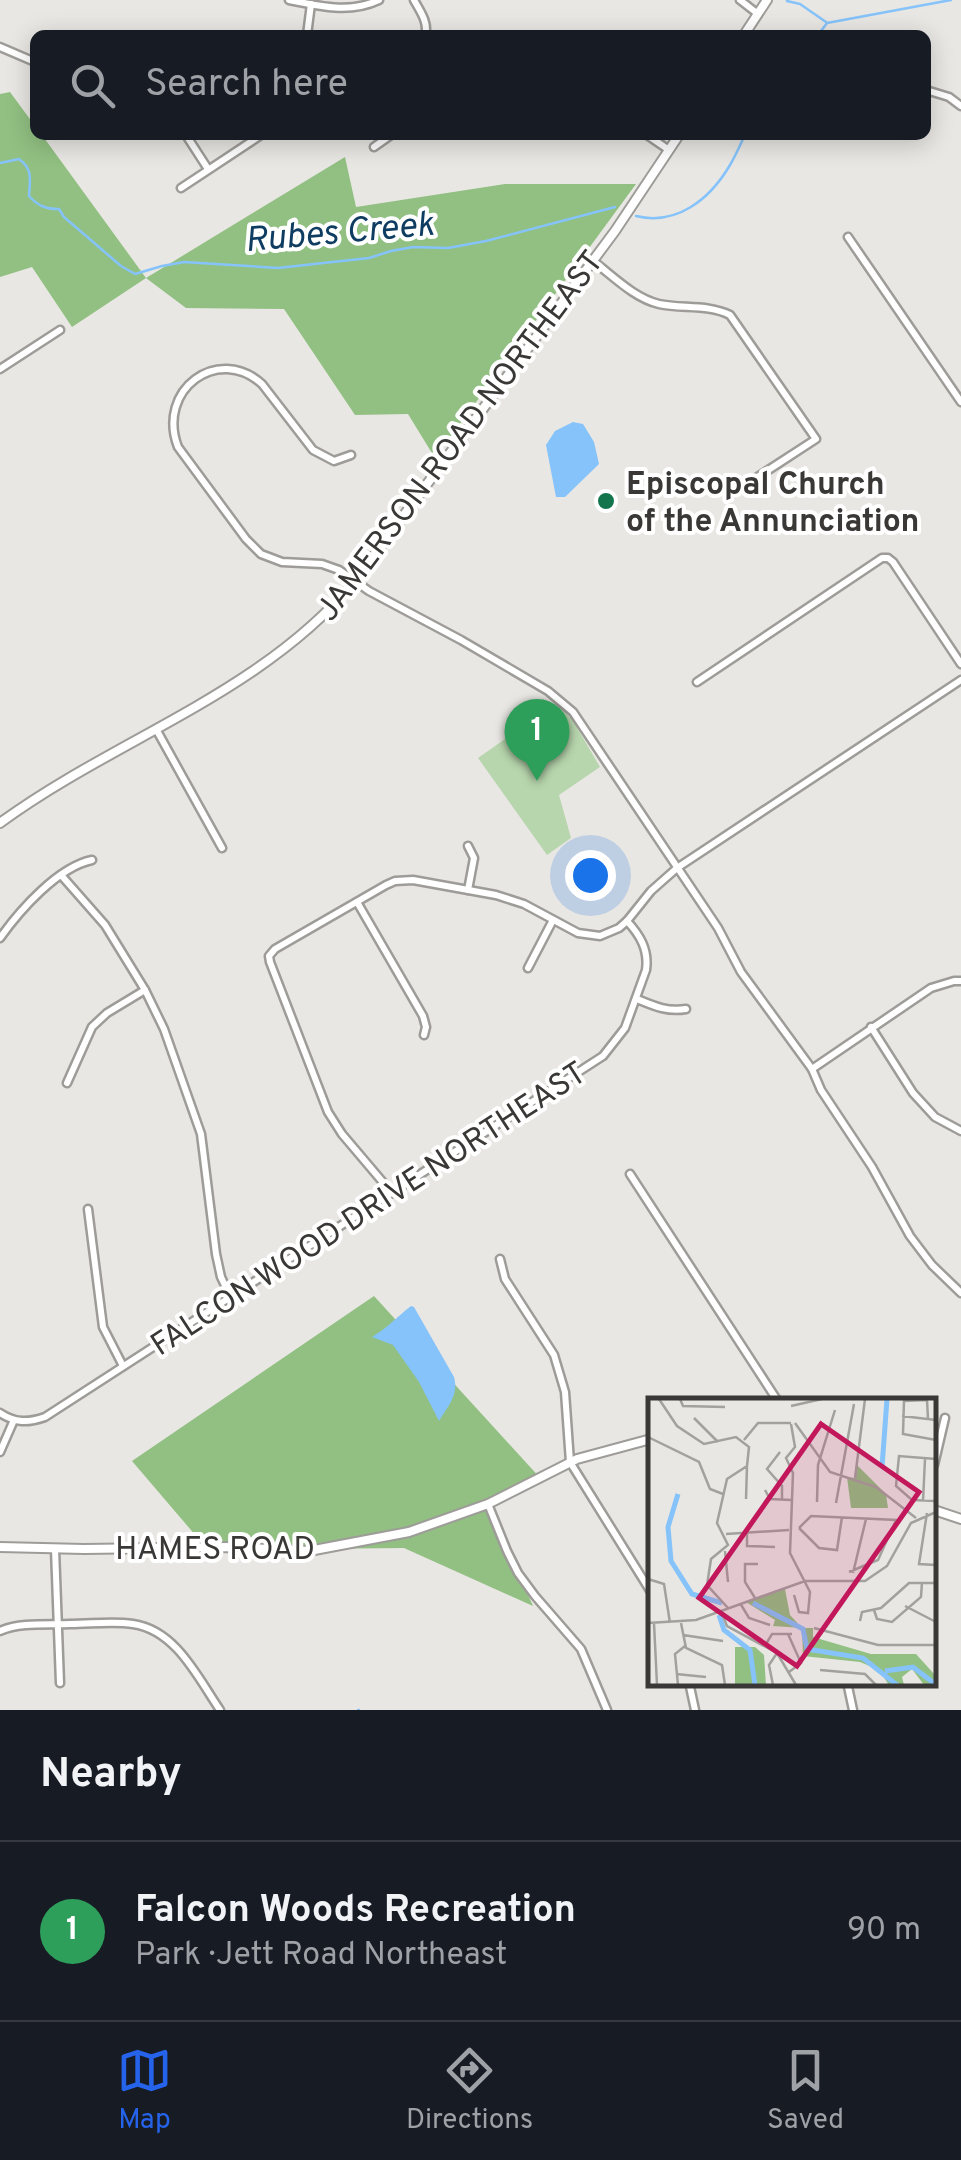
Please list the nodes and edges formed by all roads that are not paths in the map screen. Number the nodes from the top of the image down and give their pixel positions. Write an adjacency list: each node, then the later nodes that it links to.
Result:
1 (289, 0): 6 (street)
2 (379, 0): 6 (street)
3 (414, 0): 9 (street)
4 (740, 0): 7 (street)
5 (767, 0): 7 (street)
6 (311, 4): 8 (street)
7 (758, 14): 10 (street)
8 (308, 30)
9 (426, 30)
10 (747, 30)
11 (0, 47): 12 (street)
12 (30, 60)
13 (931, 92): 14 (street)
14 (961, 106)
15 (189, 140): 22 (street)
16 (253, 140): 22 (street)
17 (384, 140): 20 (street)
18 (654, 140): 21 (street)
19 (676, 140): 21 (street, JAMERSON ROAD NORTHEAST)
20 (374, 147)
21 (669, 150): 25 (street, JAMERSON ROAD NORTHEAST)
22 (208, 169): 23 (street)
23 (181, 188)
24 (848, 236): 28 (street)
25 (593, 261): 30 (street); 31 (street, JAMERSON ROAD NORTHEAST)
26 (60, 330): 27 (street)
27 (0, 369)
28 (961, 402)
29 (351, 455): 31 (street)
30 (730, 495)
31 (355, 581): 35 (street, JAMERSON ROAD NORTHEAST); 40 (street)
32 (961, 664): 34 (street)
33 (961, 680): 40 (street)
34 (698, 682)
35 (156, 729): 36 (street, JAMERSON ROAD NORTHEAST); 38 (street)
36 (0, 823)
37 (468, 846): 42 (street)
38 (222, 848)
39 (92, 860): 41 (street)
40 (677, 868): 45 (street); 54 (street)
41 (61, 875): 46 (street); 49 (street)
42 (468, 890): 43 (street); 44 (street)
43 (357, 902): 53 (street); 58 (street)
44 (553, 920): 45 (street); 47 (street)
45 (627, 921): 50 (street, FALCON WOOD DRIVE NORTHEAST)
46 (0, 938)
47 (528, 968)
48 (961, 981): 52 (street)
49 (144, 990): 55 (street); 62 (street)
50 (637, 998): 51 (street); 58 (street, FALCON WOOD DRIVE NORTHEAST)
51 (686, 1010)
52 (871, 1027): 54 (street); 56 (street)
53 (424, 1036)
54 (812, 1069): 61 (street)
55 (67, 1083)
56 (961, 1131)
57 (630, 1174): 64 (street)
58 (392, 1193): 62 (street, FALCON WOOD DRIVE NORTHEAST)
59 (88, 1209): 63 (street)
60 (500, 1259): 71 (street)
61 (961, 1293)
62 (230, 1297): 63 (street, FALCON WOOD DRIVE NORTHEAST)
63 (123, 1366): 67 (street, FALCON WOOD DRIVE NORTHEAST)
64 (776, 1398)
65 (0, 1412): 67 (street)
66 (944, 1418): 70 (street)
67 (14, 1420): 69 (street)
68 (648, 1439): 71 (street, HAMES ROAD)
69 (0, 1452)
70 (936, 1456)
71 (570, 1462): 72 (street, HAMES ROAD); 77 (street)
72 (488, 1504): 76 (street, HAMES ROAD); 84 (street)
73 (936, 1511): 74 (street)
74 (961, 1520)
75 (0, 1546): 76 (street, HAMES ROAD)
76 (55, 1549): 78 (street)
77 (648, 1587)
78 (58, 1625): 79 (street); 80 (street); 83 (street)
79 (0, 1631)
80 (60, 1683)
81 (690, 1685): 85 (street)
82 (847, 1685): 86 (street)
83 (220, 1710)
84 (607, 1710)
85 (695, 1710)
86 (853, 1710)

